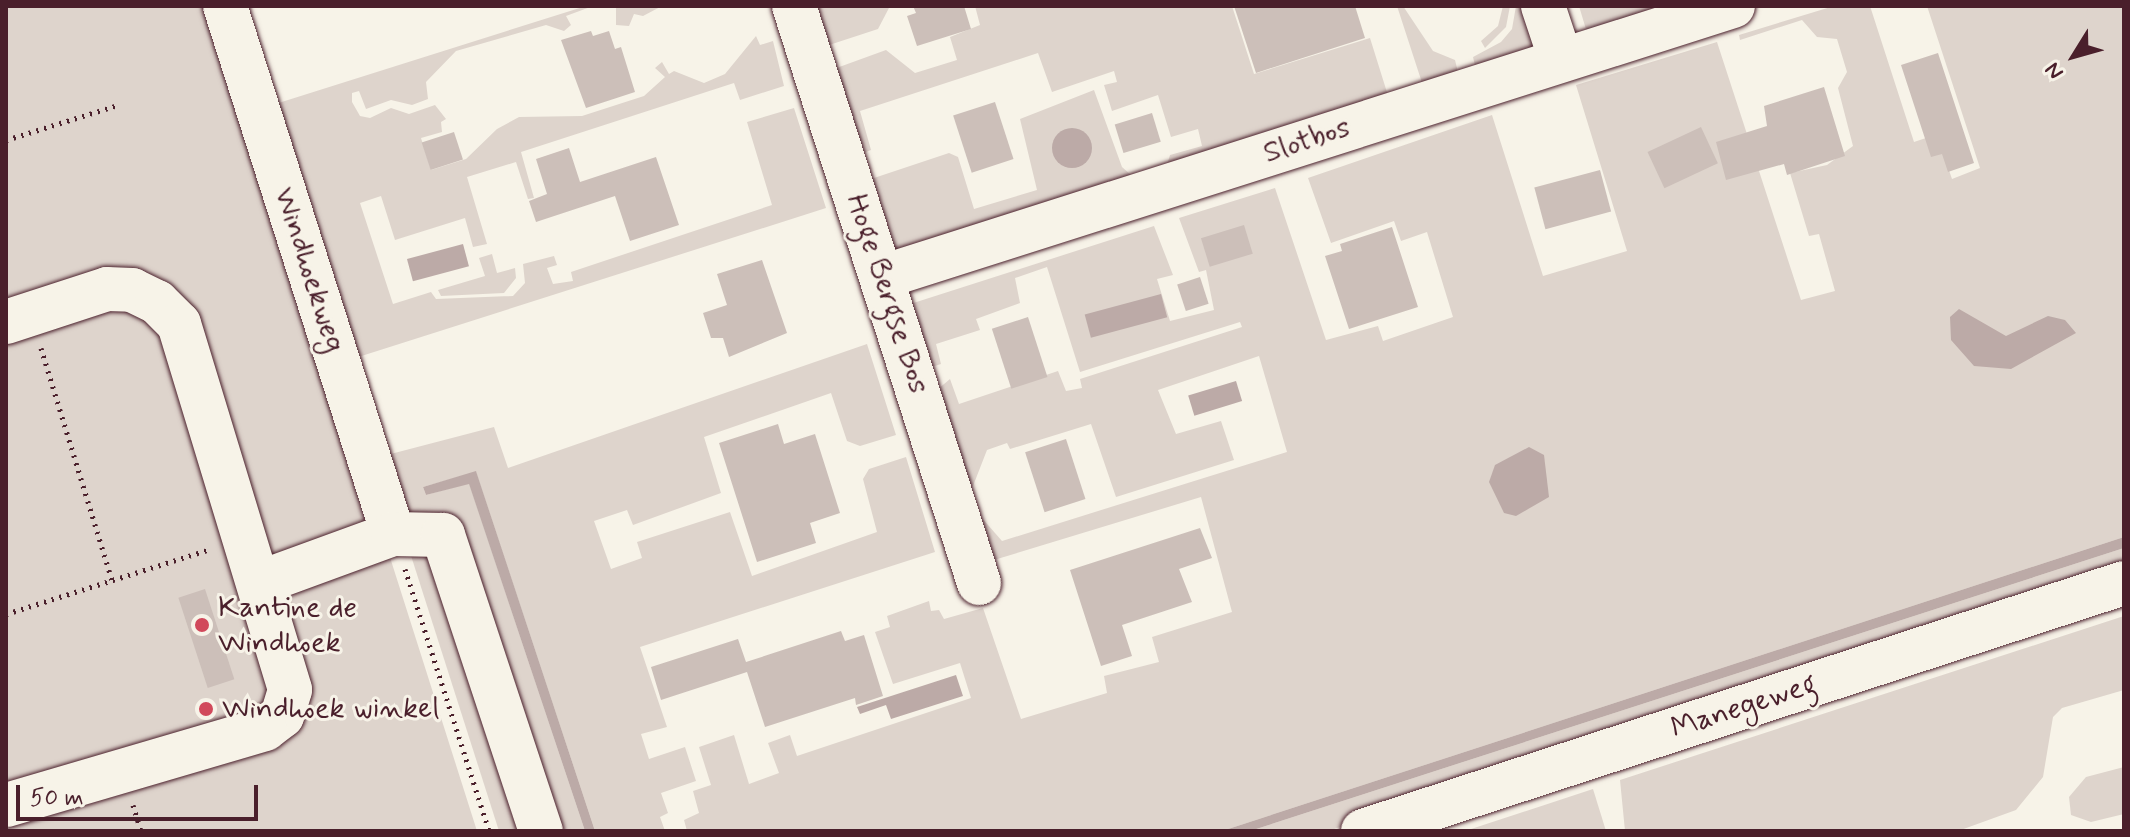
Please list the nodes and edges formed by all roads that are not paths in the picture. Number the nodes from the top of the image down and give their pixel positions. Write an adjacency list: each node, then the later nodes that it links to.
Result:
1 (225, 6): 8 (street, Windhoekweg)
2 (794, 6): 6 (street, Hoge Bergse Bos)
3 (1543, 6): 5 (street)
4 (1733, 6): 5 (street, Slotbos)
5 (1561, 60): 6 (street, Slotbos)
6 (882, 277): 10 (street, Hoge Bergse Bos)
7 (22, 332): 9 (street)
8 (393, 534): 9 (street); 13 (street)
9 (259, 583): 12 (street)
10 (979, 583)
11 (2124, 583): 14 (street, Manegeweg)
12 (6, 805)
13 (541, 831)
14 (1363, 831)

